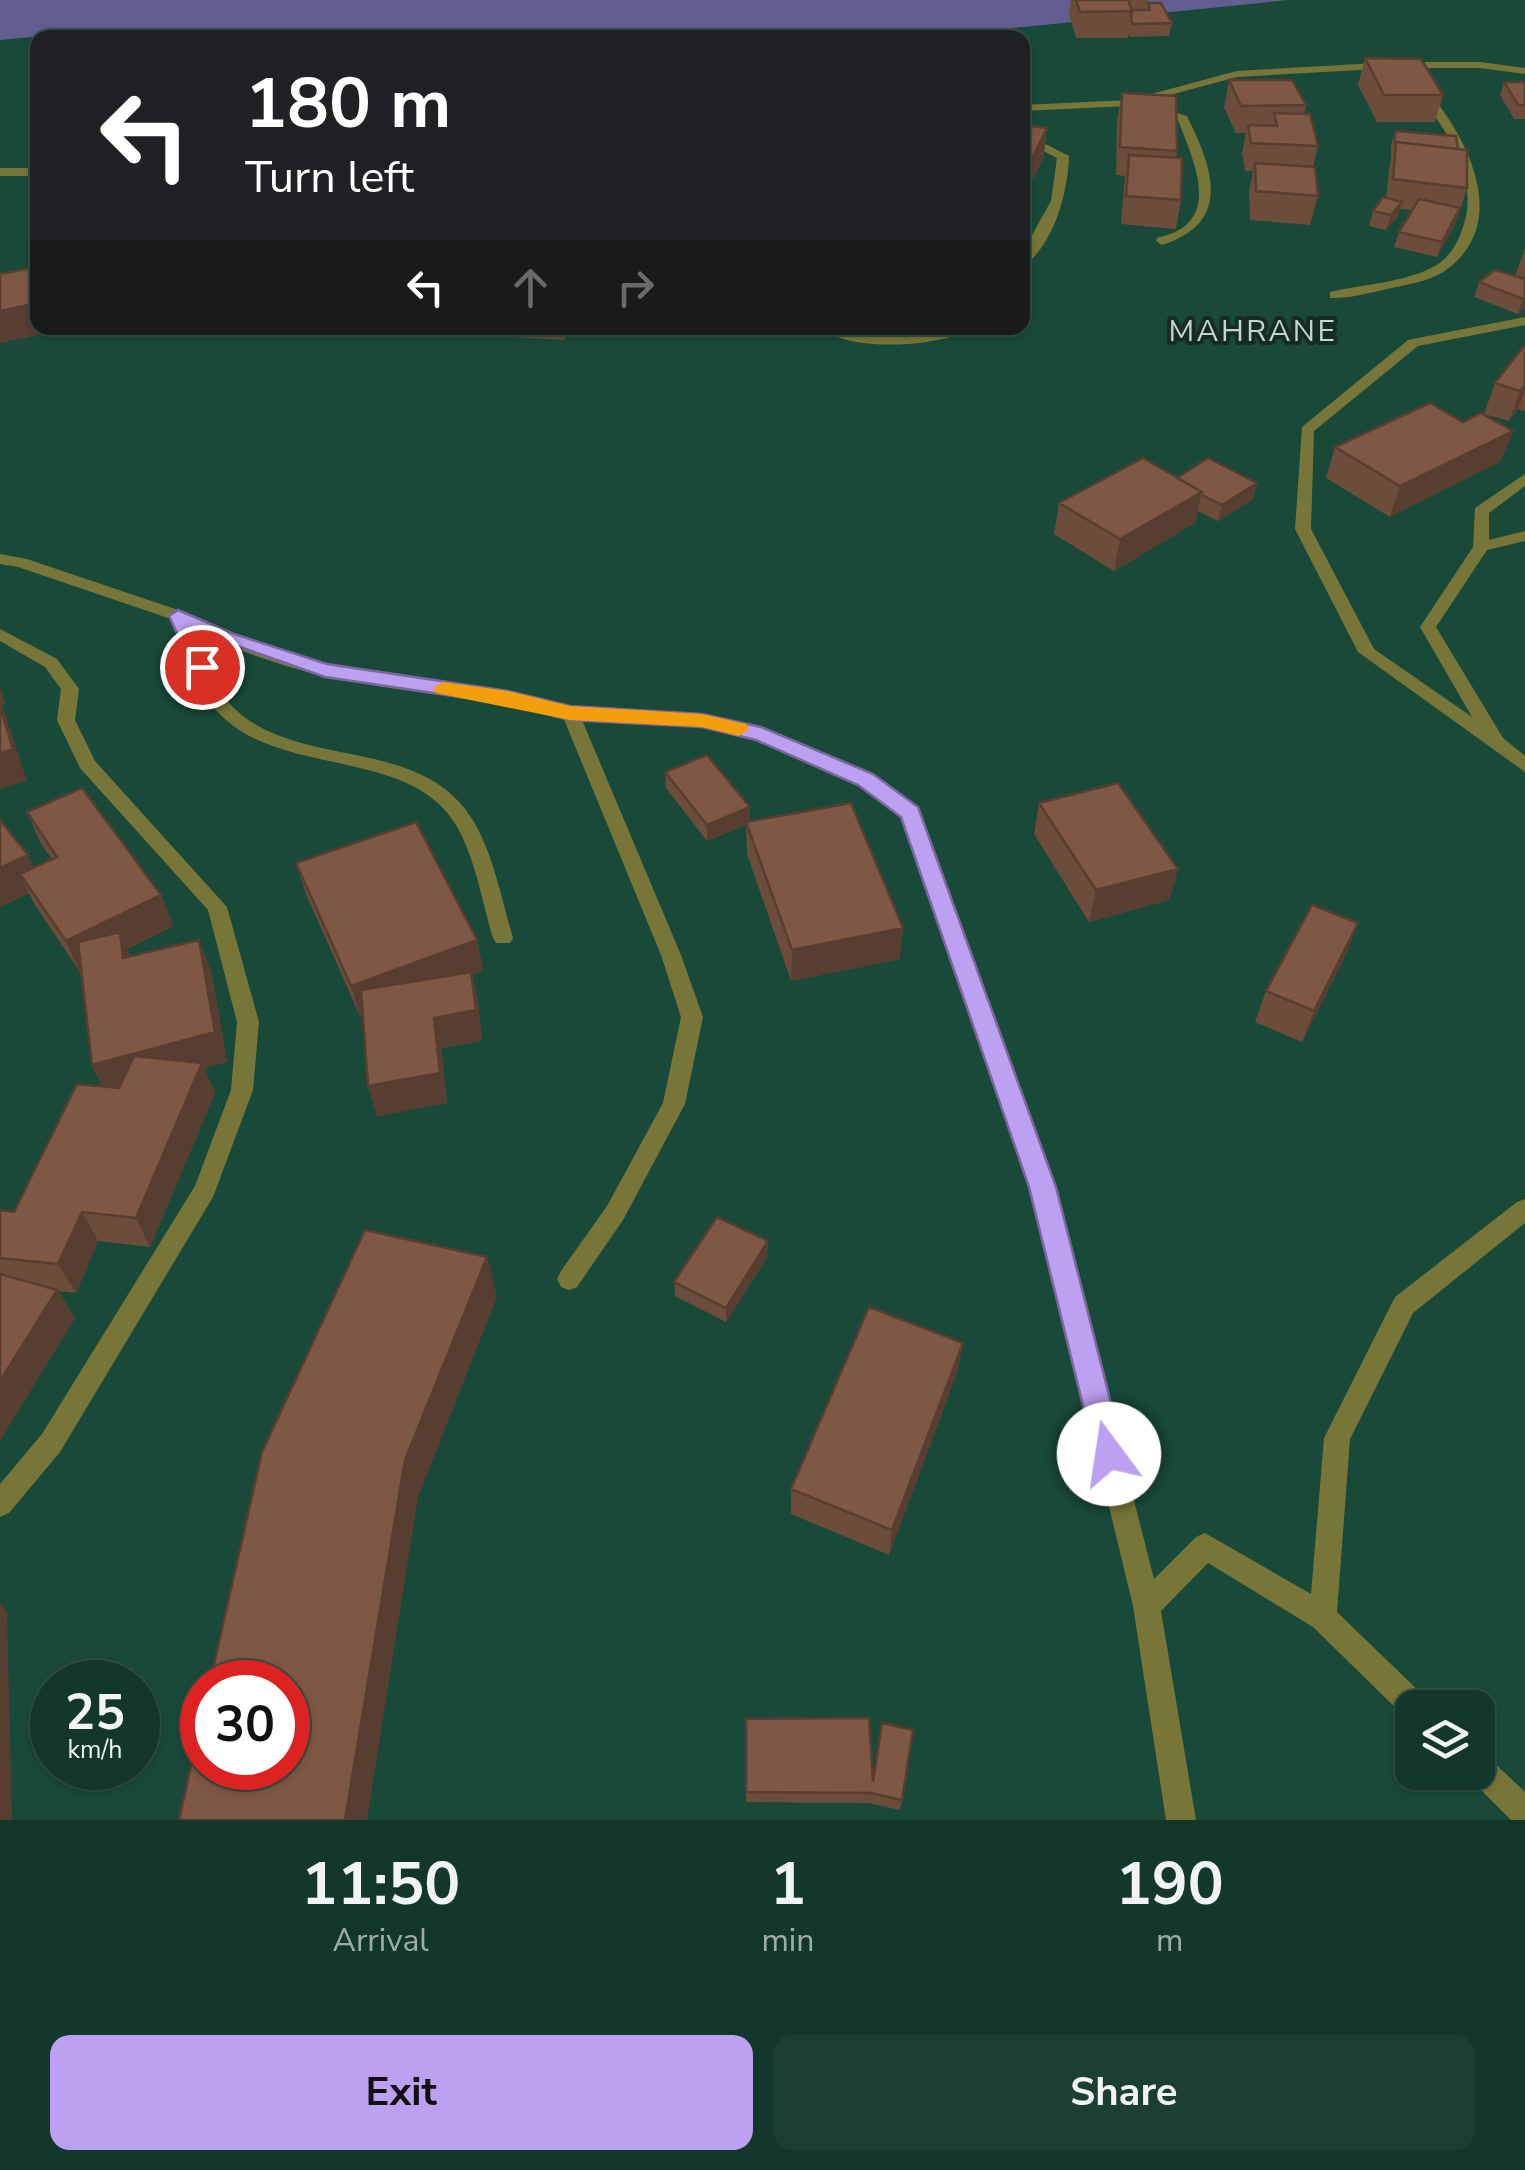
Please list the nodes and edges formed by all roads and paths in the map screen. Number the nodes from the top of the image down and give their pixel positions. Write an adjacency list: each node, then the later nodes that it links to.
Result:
1 (1394, 65): 2 (street); 3 (street); 10 (street)
2 (1525, 70)
3 (1129, 103): 4 (street); 8 (street)
4 (1030, 108)
5 (1030, 139): 9 (street)
6 (0, 172): 7 (street)
7 (30, 172)
8 (1162, 241)
9 (1030, 252)
10 (1335, 295)
11 (1525, 321): 21 (street)
12 (942, 335): 13 (street)
13 (841, 336)
14 (1525, 479): 16 (street)
15 (1525, 536): 16 (street)
16 (1481, 547): 21 (street)
17 (0, 559): 18 (street)
18 (178, 616): 20 (street); 23 (street)
19 (0, 634): 26 (street)
20 (570, 713): 25 (street); 27 (street)
21 (1496, 742): 22 (street)
22 (1525, 766)
23 (503, 938)
24 (1525, 1208): 28 (street)
25 (569, 1278)
26 (0, 1504)
27 (1147, 1606): 28 (street); 32 (street)
28 (1323, 1617): 29 (street)
29 (1398, 1690)
30 (1495, 1784): 31 (street)
31 (1525, 1813)
32 (1180, 1820)

